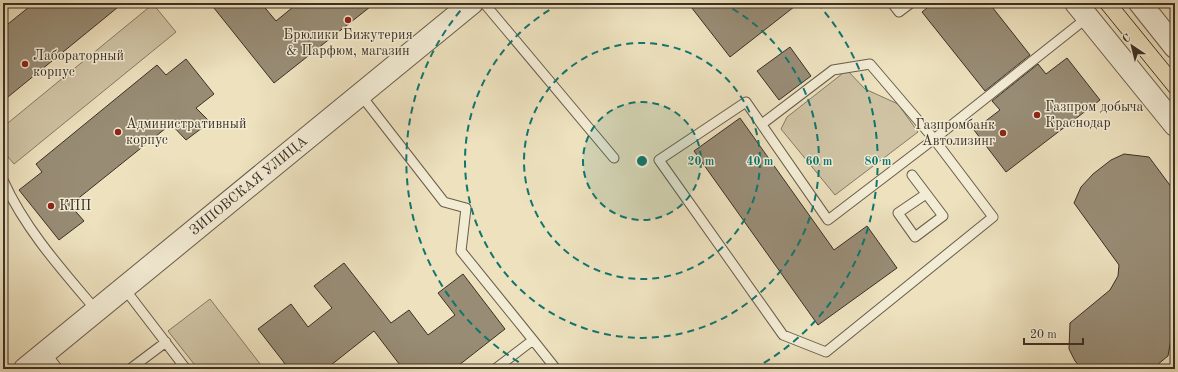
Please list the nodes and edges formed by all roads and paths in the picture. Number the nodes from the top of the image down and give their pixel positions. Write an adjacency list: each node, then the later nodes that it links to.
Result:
1 (472, 3): 8 (street, ЗИПОВСКАЯ УЛИЦА)
2 (484, 3): 12 (lane)
3 (892, 3): 4 (lane)
4 (911, 3)
5 (1140, 3): 7 (street)
6 (1082, 10): 10 (street); 11 (lane)
7 (1175, 47)
8 (360, 94): 16 (street, ЗИПОВСКАЯ УЛИЦА); 18 (lane)
9 (762, 124): 11 (lane); 11 (lane); 11 (lane)
10 (1175, 124)
11 (934, 139)
12 (614, 158)
13 (912, 175): 15 (lane)
14 (3, 180): 17 (lane)
15 (926, 194): 15 (lane)
16 (124, 288): 17 (street, ЗИПОВСКАЯ УЛИЦА); 19 (lane)
17 (96, 310): 20 (street, ЗИПОВСКАЯ УЛИЦА)
18 (533, 340): 24 (lane); 25 (lane)
19 (166, 342): 22 (lane); 23 (lane)
20 (52, 361): 21 (street, ЗИПОВСКАЯ УЛИЦА)
21 (25, 369)
22 (130, 369)
23 (186, 369)
24 (494, 369)
25 (556, 369)

